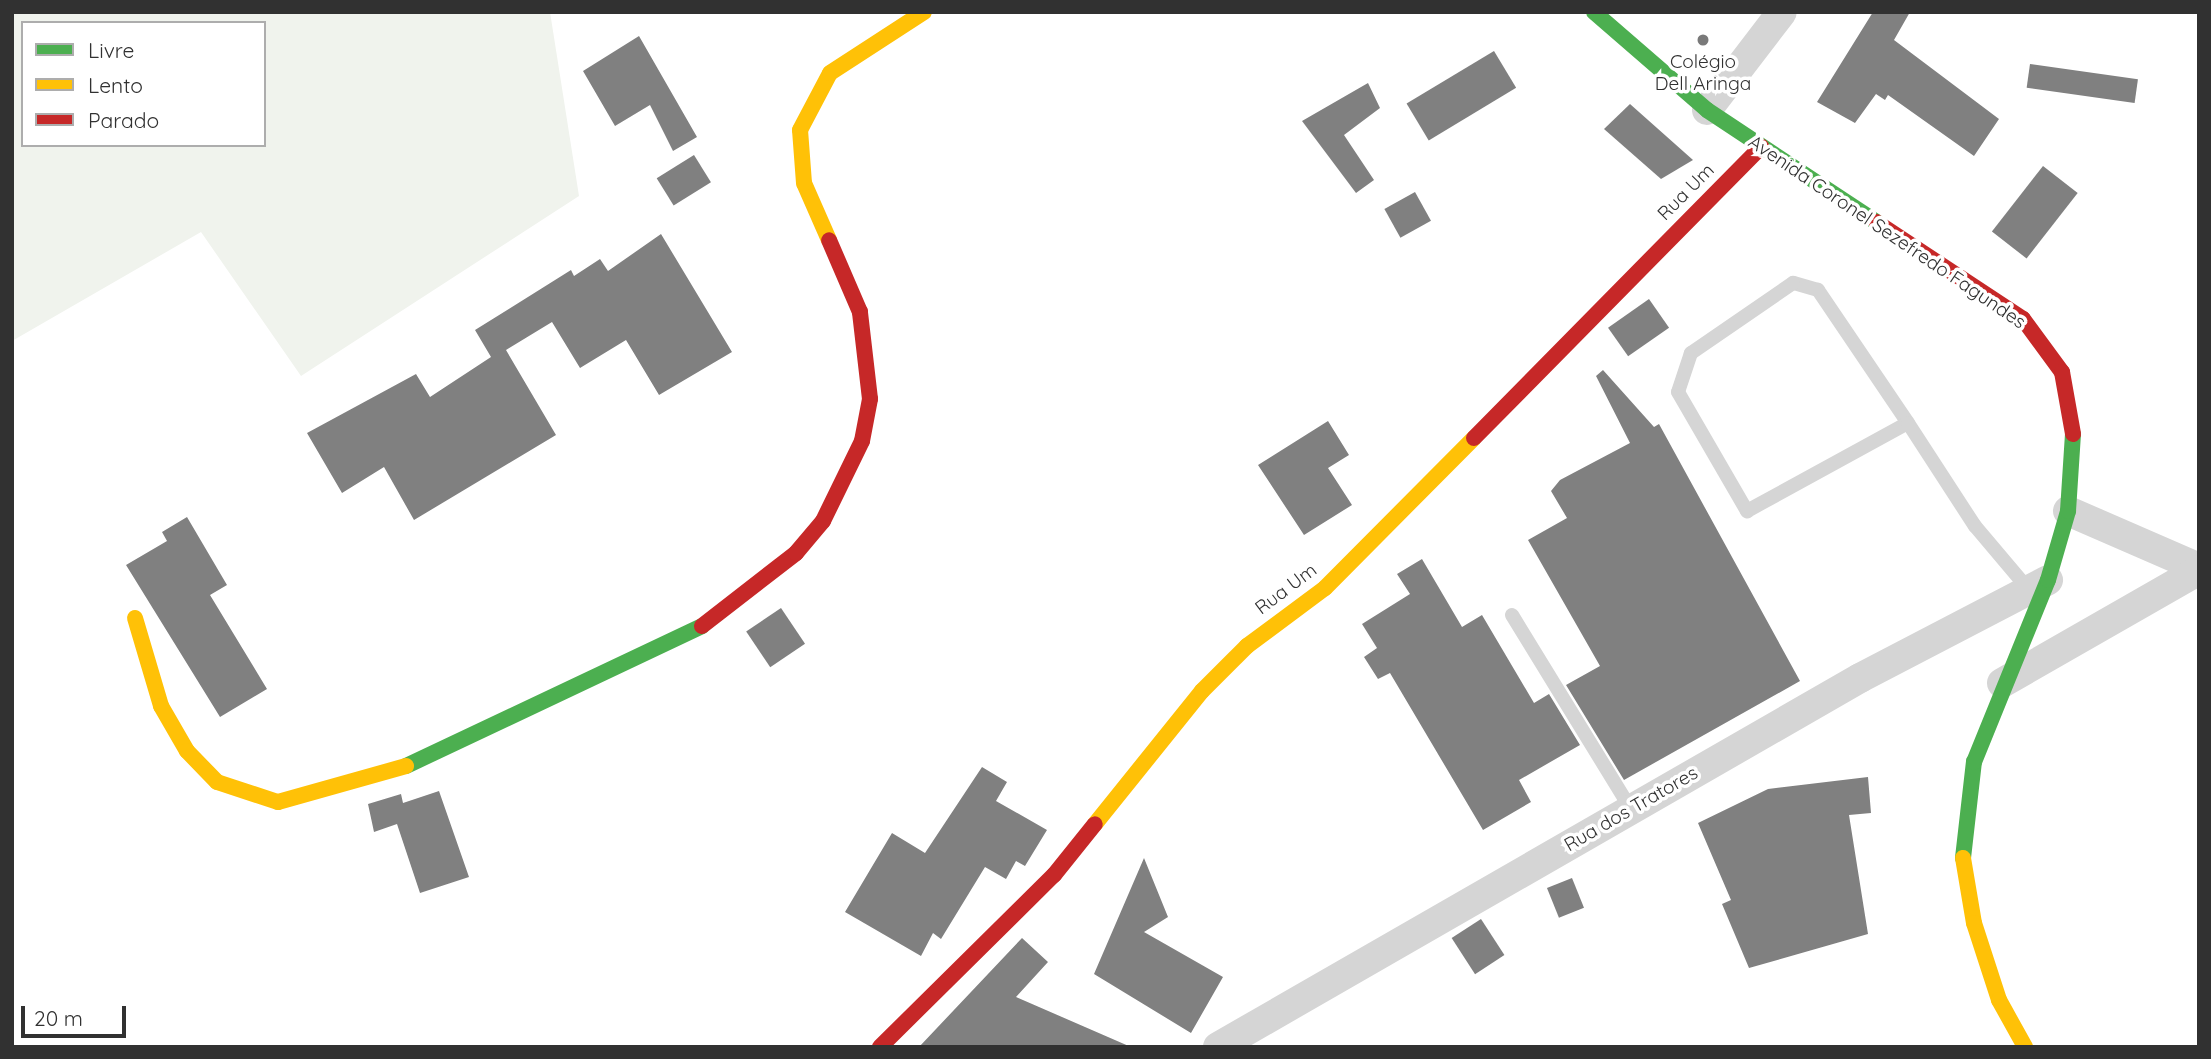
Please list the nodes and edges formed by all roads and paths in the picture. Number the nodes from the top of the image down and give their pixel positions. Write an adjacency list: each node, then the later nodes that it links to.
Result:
1 (924, 12): 11 (street)
2 (1594, 12): 4 (street, Avenida Coronel Sezefredo Fagundes)
3 (1782, 12): 4 (street)
4 (1707, 110): 5 (street, Avenida Coronel Sezefredo Fagundes)
5 (1761, 147): 7 (street, Avenida Coronel Sezefredo Fagundes); 14 (street, Rua Um)
6 (1908, 423): 6 (lane); 9 (lane)
7 (2068, 511): 8 (street); 9 (street, Avenida Coronel Sezefredo Fagundes)
8 (2199, 569): 12 (street)
9 (2039, 585): 12 (street, Avenida Coronel Sezefredo Fagundes); 13 (street, Rua dos Tratores)
10 (1512, 615): 13 (lane)
11 (135, 618)
12 (2002, 683): 16 (street, Avenida Coronel Sezefredo Fagundes)
13 (1631, 809): 15 (street, Rua dos Tratores)
14 (880, 1047)
15 (1218, 1047)
16 (2025, 1047)

